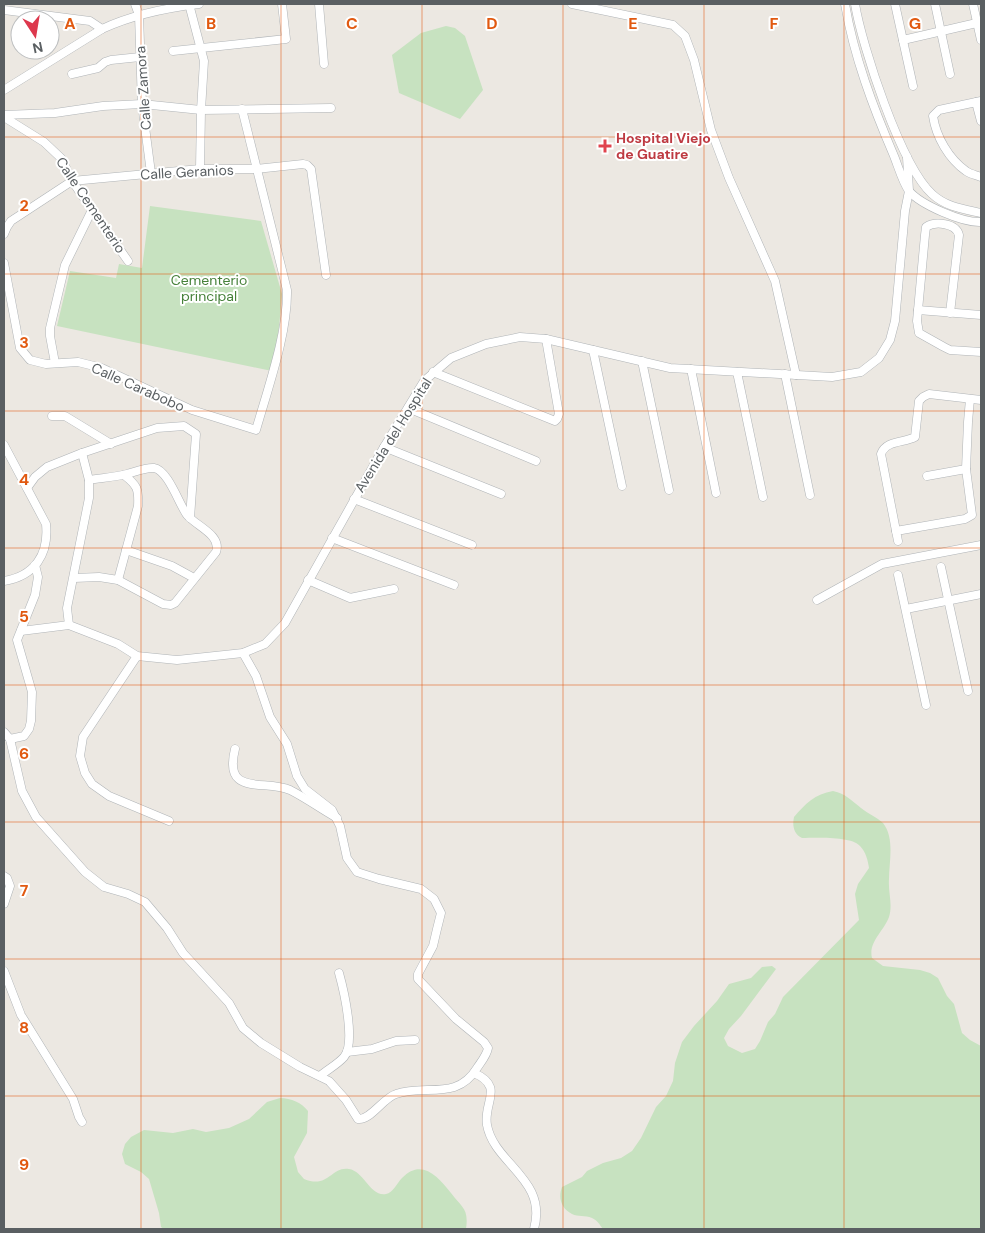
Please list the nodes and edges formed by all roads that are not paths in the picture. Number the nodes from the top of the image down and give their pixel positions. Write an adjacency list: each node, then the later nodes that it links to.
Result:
1 (136, 4): 13 (street, Calle Zamora)
2 (189, 4): 3 (street); 13 (street); 19 (street)
3 (199, 4)
4 (282, 4): 19 (street)
5 (319, 4): 22 (street)
6 (572, 4): 63 (street)
7 (846, 4): 40 (street)
8 (855, 4): 34 (street)
9 (895, 4): 17 (street)
10 (935, 4): 16 (street)
11 (973, 4): 14 (street)
12 (4, 10): 15 (street)
13 (139, 15): 15 (street); 21 (street, Calle Zamora)
14 (979, 22): 16 (street); 18 (street)
15 (102, 29): 26 (street)
16 (942, 31): 17 (street); 24 (street)
17 (903, 40): 25 (street)
18 (981, 40)
19 (202, 47): 20 (street); 31 (street)
20 (173, 51)
21 (140, 57): 23 (street); 28 (street, Calle Zamora)
22 (324, 64)
23 (72, 74)
24 (950, 74)
25 (914, 86)
26 (4, 90)
27 (979, 101): 33 (street); 38 (street)
28 (142, 104): 31 (street); 32 (street); 37 (street, Calle Zamora)
29 (331, 108): 30 (street)
30 (242, 109): 31 (street); 35 (street)
31 (201, 110): 36 (street)
32 (4, 116): 39 (street, Calle Cementerio)
33 (981, 121)
34 (907, 157): 40 (street, Avenida del Hospital); 41 (street)
35 (256, 169): 36 (street, Calle Geranios); 50 (street, Calle Geranios); 67 (street, Calle Carabobo)
36 (200, 170): 37 (street, Calle Geranios)
37 (151, 173): 39 (street, Calle Geranios)
38 (981, 177)
39 (72, 181): 42 (street, Calle Cementerio); 45 (street)
40 (909, 191): 41 (street); 46 (street); 63 (street, Avenida del Hospital)
41 (933, 194): 43 (street)
42 (92, 210): 48 (street, Calle Cementerio); 58 (street)
43 (981, 212)
44 (4, 216): 45 (street)
45 (11, 221): 47 (street)
46 (981, 222)
47 (4, 234)
48 (128, 261)
49 (4, 263): 58 (street, Calle Carabobo)
50 (326, 275)
51 (918, 310): 52 (street); 52 (street); 56 (street)
52 (950, 313): 53 (street)
53 (981, 315)
54 (546, 339): 55 (street, Avenida del Hospital); 60 (street, Avenida del Hospital); 60 (street)
55 (593, 350): 57 (street, Avenida del Hospital); 79 (street)
56 (981, 352)
57 (642, 361): 59 (street, Avenida del Hospital); 81 (street)
58 (55, 363): 67 (street, Calle Carabobo)
59 (691, 369): 61 (street, Avenida del Hospital); 82 (street)
60 (433, 372): 66 (street, Avenida del Hospital)
61 (737, 372): 62 (street, Avenida del Hospital); 85 (street)
62 (785, 374): 63 (street, Avenida del Hospital); 84 (street)
63 (796, 375)
64 (970, 399): 65 (street); 75 (street); 88 (street)
65 (981, 400)
66 (408, 408): 72 (street, Avenida del Hospital); 74 (street)
67 (192, 410): 69 (street)
68 (52, 416): 70 (street)
69 (184, 426): 70 (street); 87 (street)
70 (111, 444): 73 (street)
71 (4, 445): 80 (street)
72 (384, 447): 83 (street); 86 (street, Avenida del Hospital)
73 (82, 453): 78 (street); 80 (street)
74 (536, 461)
75 (966, 469): 77 (street); 88 (street)
76 (124, 475): 78 (street); 87 (street); 93 (street)
77 (928, 476)
78 (88, 480): 97 (street)
79 (622, 486)
80 (27, 488): 94 (street)
81 (669, 490)
82 (716, 493)
83 (501, 494)
84 (810, 495)
85 (763, 497)
86 (354, 499): 89 (street, Avenida del Hospital); 91 (street)
87 (190, 518): 98 (street)
88 (896, 531): 90 (street)
89 (332, 538): 100 (street, Avenida del Hospital); 102 (street)
90 (898, 541)
91 (472, 545)
92 (981, 545): 105 (street)
93 (126, 550): 98 (street); 99 (street)
94 (35, 565): 101 (street); 109 (street)
95 (941, 567): 106 (street)
96 (898, 575): 107 (street)
97 (74, 578): 99 (street); 108 (street)
98 (194, 578): 99 (street)
99 (118, 580)
100 (308, 580): 103 (street); 110 (street, Avenida del Hospital)
101 (4, 581)
102 (454, 585)
103 (394, 589)
104 (981, 594): 106 (street)
105 (817, 600)
106 (949, 600): 107 (street); 112 (street)
107 (906, 609): 113 (street)
108 (69, 626): 109 (street, Avenida del Hospital); 111 (street, Avenida del Hospital)
109 (21, 630): 115 (street)
110 (243, 653): 111 (street, Avenida del Hospital); 117 (street)
111 (137, 656): 118 (street)
112 (968, 691)
113 (926, 705)
114 (4, 732): 115 (street)
115 (10, 739): 126 (street)
116 (235, 749): 117 (street)
117 (336, 818): 125 (street)
118 (169, 821)
119 (4, 876): 120 (street)
120 (4, 904)
121 (4, 971): 127 (street)
122 (339, 973): 124 (street)
123 (415, 1040): 124 (street)
124 (347, 1052): 126 (street)
125 (474, 1074): 126 (street); 128 (street)
126 (320, 1076)
127 (82, 1122)
128 (534, 1229)

